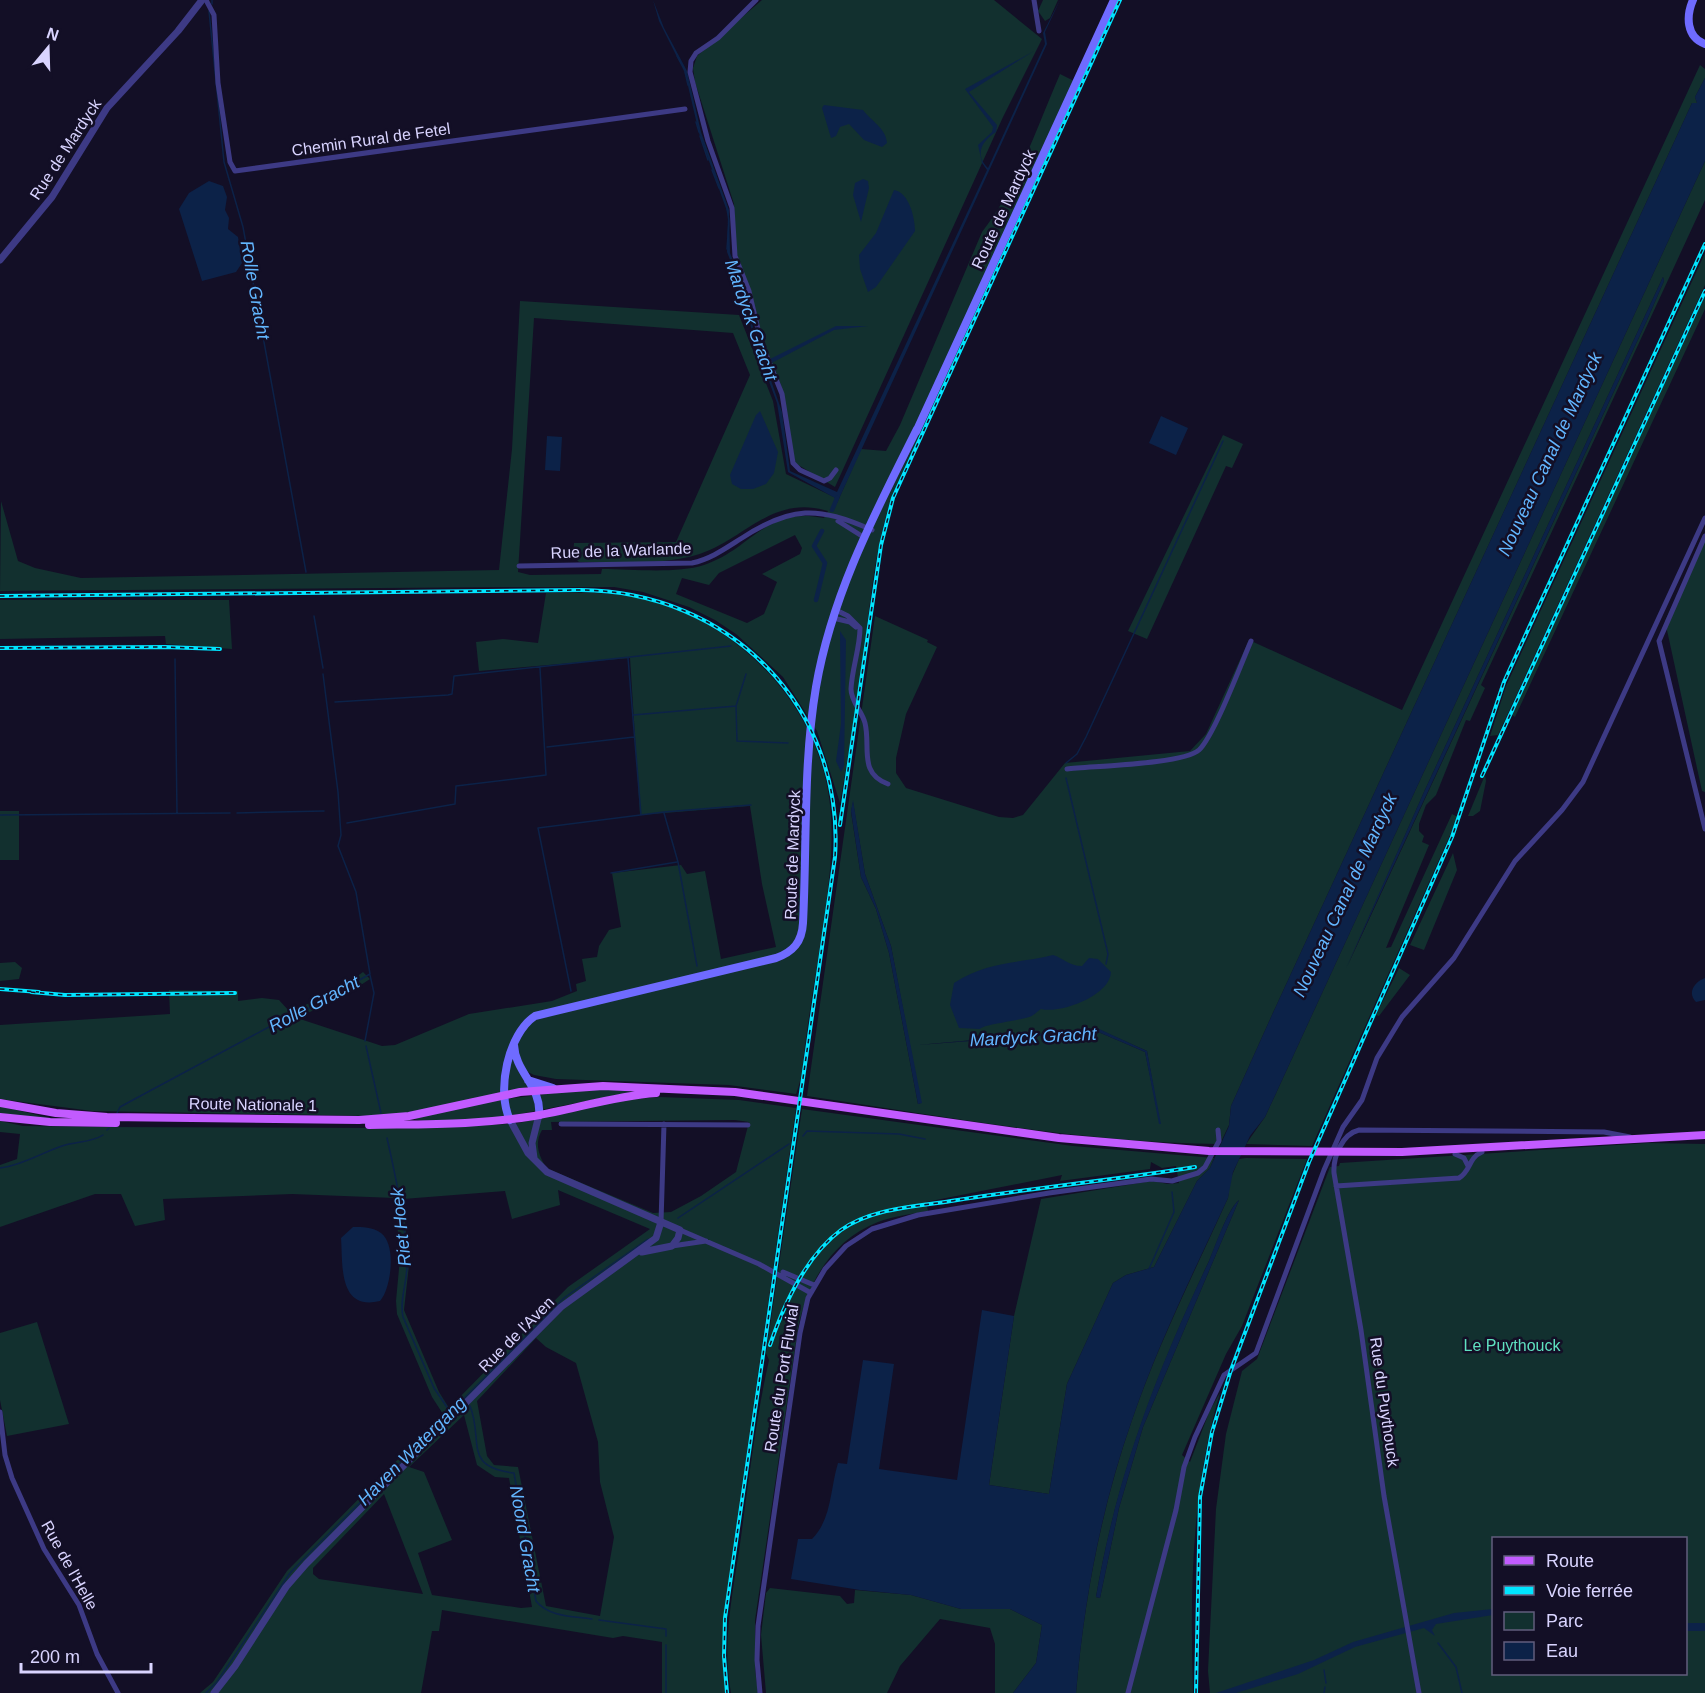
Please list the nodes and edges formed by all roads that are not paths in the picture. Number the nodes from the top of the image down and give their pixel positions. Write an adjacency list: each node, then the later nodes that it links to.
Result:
1 (204, 0): 8 (street, Chemin Rural de Fetel); 9 (street, Rue de Mardyck)
2 (756, 0): 10 (street)
3 (1034, 0): 6 (street)
4 (1114, 0): 13 (main road, Route de Mardyck)
5 (1695, 0): 7 (main road)
6 (1039, 31)
7 (1705, 44)
8 (685, 109)
9 (0, 260)
10 (836, 470)
11 (819, 514): 13 (street, Rue de la Warlande); 15 (street, Rue de la Warlande); 16 (street, Rue de la Warlande)
12 (1705, 518): 62 (street)
13 (870, 530): 15 (main road, Route de Mardyck)
14 (1705, 536): 23 (street)
15 (866, 538): 17 (main road, Route de Mardyck)
16 (519, 566)
17 (836, 610): 18 (main road, Route de Mardyck); 19 (street)
18 (833, 618): 19 (street); 24 (main road, Route de Mardyck)
19 (859, 637): 22 (street)
20 (1251, 641): 21 (street)
21 (1067, 769)
22 (888, 784)
23 (1705, 829)
24 (515, 1037): 25 (main road); 28 (main road)
25 (527, 1079): 26 (main road); 27 (main road)
26 (555, 1089): 27 (main road, Route Nationale 1); 29 (main road, Route Nationale 1)
27 (535, 1090): 28 (main road, Route Nationale 1); 31 (main road)
28 (504, 1095): 30 (main road, Route Nationale 1); 33 (main road)
29 (787, 1100): 31 (main road, Route Nationale 1); 44 (main road)
30 (0, 1103)
31 (539, 1115): 33 (main road, Route Nationale 1); 46 (street)
32 (0, 1117): 33 (main road, Route Nationale 1)
33 (510, 1120): 46 (street)
34 (561, 1124): 35 (street)
35 (664, 1124): 36 (street); 49 (street)
36 (748, 1125)
37 (1218, 1130): 56 (street, Route du Port Fluvial)
38 (1550, 1132): 40 (street); 42 (street); 48 (street, Rue du Puythouck)
39 (1705, 1135): 40 (main road)
40 (1638, 1138): 42 (main road)
41 (1705, 1141): 42 (main road)
42 (1550, 1145): 43 (main road); 44 (main road)
43 (1482, 1152): 45 (main road); 47 (street)
44 (1348, 1154): 45 (main road)
45 (1455, 1154): 47 (street)
46 (534, 1160): 49 (street)
47 (1468, 1166): 48 (street)
48 (1336, 1186): 63 (street, Rue du Puythouck)
49 (661, 1222): 50 (street); 51 (street)
50 (677, 1228): 51 (street, Rue de l'Aven); 52 (street); 53 (street)
51 (654, 1240): 54 (street, Rue de l'Aven)
52 (706, 1241): 53 (street); 55 (street)
53 (672, 1246): 54 (street, Rue de l'Aven)
54 (639, 1252): 60 (street, Rue de l'Aven)
55 (759, 1264): 56 (street); 57 (street)
56 (814, 1285): 57 (street, Route du Port Fluvial)
57 (811, 1293): 61 (street, Route du Port Fluvial)
58 (0, 1412): 59 (street, Rue de l'Helle)
59 (118, 1693)
60 (214, 1693)
61 (760, 1693)
62 (1128, 1693)
63 (1419, 1693)

